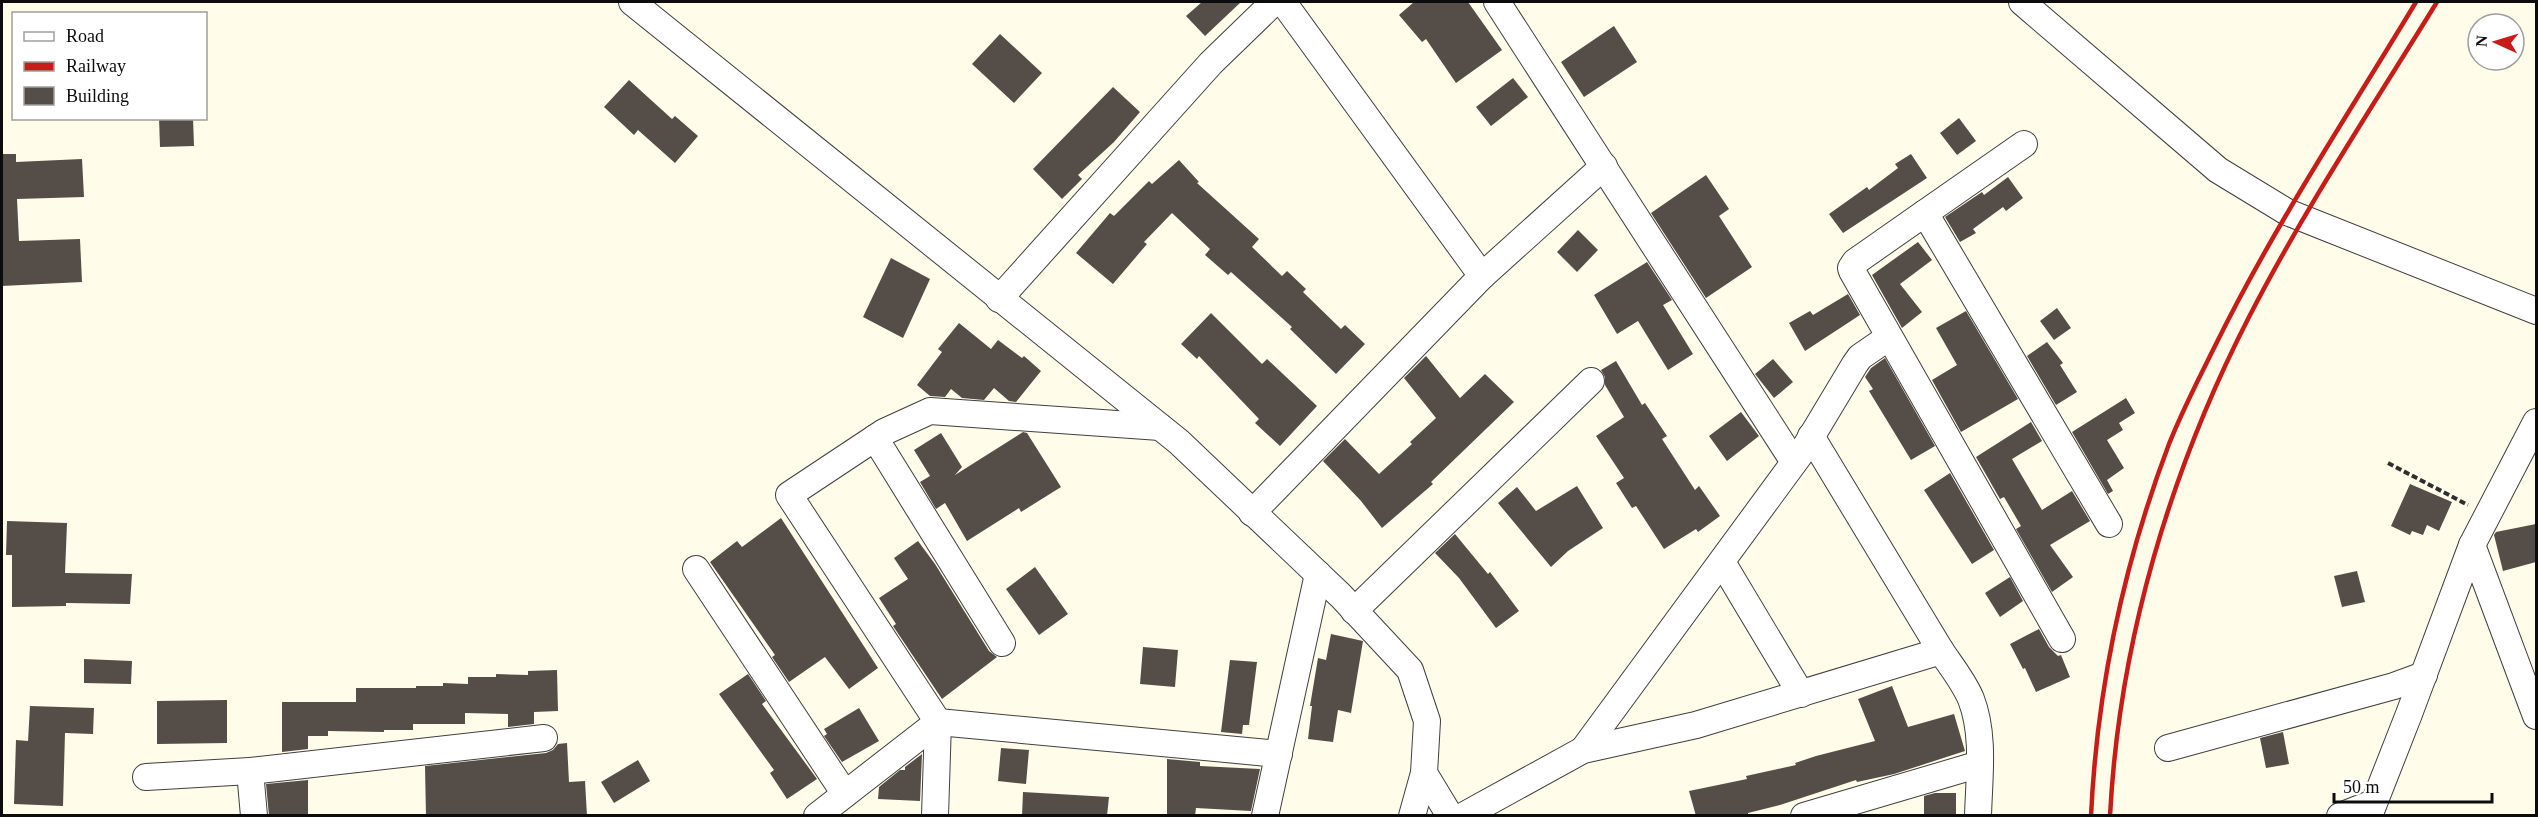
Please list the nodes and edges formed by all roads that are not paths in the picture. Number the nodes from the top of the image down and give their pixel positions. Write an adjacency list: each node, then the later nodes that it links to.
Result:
1 (632, 2): 10 (street)
2 (1274, 2): 10 (street)
3 (1283, 2): 9 (street)
4 (1497, 2): 7 (street)
5 (2022, 2): 11 (street)
6 (2024, 144): 8 (street)
7 (1604, 166): 9 (street); 18 (street)
8 (1925, 213): 12 (street); 20 (street)
9 (1482, 276): 19 (street)
10 (999, 299): 15 (street)
11 (2536, 311)
12 (1889, 337): 16 (street); 26 (street)
13 (1591, 381): 25 (street)
14 (2536, 422): 21 (street)
15 (1160, 427): 17 (street); 19 (street)
16 (1811, 436): 18 (street); 28 (street)
17 (875, 438): 27 (street); 32 (street)
18 (1794, 462): 22 (street)
19 (1252, 513): 24 (street)
20 (2109, 524)
21 (2472, 545): 29 (street); 31 (street)
22 (1722, 562): 30 (street); 35 (street)
23 (696, 569): 41 (street)
24 (1318, 574): 25 (street); 36 (street)
25 (1354, 610): 39 (street)
26 (2062, 639)
27 (1002, 643)
28 (1941, 651): 30 (street); 37 (street)
29 (2424, 675): 34 (street); 43 (street)
30 (1801, 694): 35 (street)
31 (2536, 716)
32 (938, 722): 36 (street); 41 (street); 46 (street)
33 (544, 738): 38 (street)
34 (2168, 748)
35 (1583, 750): 50 (street)
36 (1278, 754): 47 (street)
37 (1980, 764): 42 (street); 52 (street)
38 (250, 771): 40 (street); 44 (street)
39 (1424, 773): 48 (street); 49 (street)
40 (146, 777)
41 (844, 794): 45 (street)
42 (1871, 806): 51 (street)
43 (2371, 809): 53 (street)
44 (254, 816)
45 (817, 816)
46 (935, 816)
47 (1265, 816)
48 (1412, 816)
49 (1450, 816)
50 (1463, 816)
51 (1804, 816)
52 (1978, 816)
53 (2340, 816)

